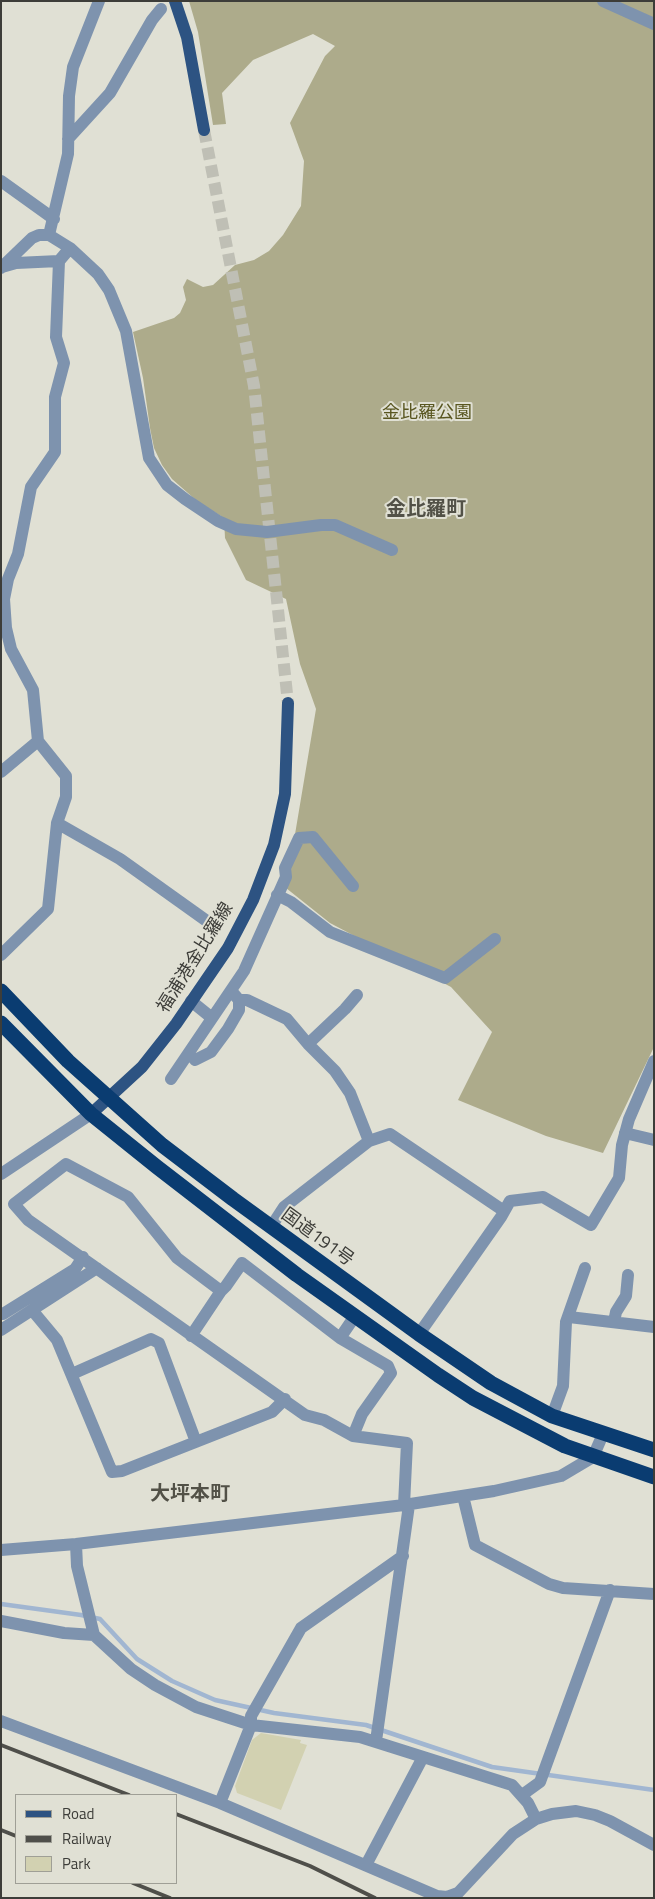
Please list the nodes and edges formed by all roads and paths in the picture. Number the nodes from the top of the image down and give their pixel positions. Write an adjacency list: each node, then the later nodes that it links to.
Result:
1 (99, 1): 7 (street)
2 (175, 1): 6 (main road)
3 (604, 1): 5 (street)
4 (161, 9): 7 (street)
5 (654, 24)
6 (204, 130)
7 (68, 139): 9 (street)
8 (1, 181): 9 (street)
9 (54, 219): 10 (street)
10 (49, 235): 11 (street); 13 (street)
11 (70, 248): 12 (street); 14 (street)
12 (59, 261): 13 (street); 16 (street)
13 (1, 268)
14 (392, 550)
15 (288, 703): 28 (main road, 福浦港金比羅線)
16 (38, 741): 17 (street); 18 (street)
17 (1, 772)
18 (57, 823): 21 (street); 23 (street)
19 (354, 886): 20 (street)
20 (277, 895): 22 (street); 24 (street)
21 (211, 924)
22 (495, 938)
23 (1, 955)
24 (230, 990): 27 (street); 29 (street)
25 (1, 991): 34 (highway, 国道191号)
26 (357, 994): 31 (street)
27 (239, 1000): 31 (street); 32 (street)
28 (191, 1001): 29 (street); 34 (main road, 福浦港金比羅線)
29 (211, 1019): 32 (street); 32 (street)
30 (1, 1023): 35 (highway)
31 (308, 1044): 38 (street)
32 (195, 1060)
33 (654, 1061): 36 (street)
34 (109, 1099): 35 (main road, 福浦港金比羅線); 41 (highway, 国道191号)
35 (91, 1114): 39 (street); 49 (highway)
36 (625, 1133): 37 (street); 40 (street)
37 (654, 1140)
38 (368, 1141): 40 (street); 41 (street)
39 (1, 1174)
40 (504, 1211): 54 (street)
41 (271, 1227): 54 (highway, 国道191号)
42 (82, 1258): 43 (street); 46 (street); 48 (street)
43 (97, 1268): 47 (street); 55 (street)
44 (585, 1268): 50 (street)
45 (628, 1275): 51 (street)
46 (221, 1291): 55 (street); 56 (street)
47 (32, 1310): 53 (street); 57 (street)
48 (3, 1314)
49 (355, 1316): 56 (street); 64 (highway)
50 (569, 1317): 51 (street); 59 (street)
51 (614, 1322): 52 (street)
52 (654, 1327)
53 (1, 1330)
54 (419, 1334): 59 (highway, 国道191号)
55 (192, 1336): 58 (street)
56 (340, 1338): 61 (street)
57 (72, 1374): 62 (street); 62 (street)
58 (285, 1399): 61 (street); 62 (street)
59 (552, 1416): 60 (highway, 国道191号)
60 (603, 1434): 63 (highway, 国道191号); 64 (street)
61 (353, 1436): 67 (street)
62 (196, 1442)
63 (654, 1450)
64 (593, 1457): 65 (highway); 66 (street)
65 (654, 1476)
66 (463, 1496): 67 (street); 71 (street)
67 (406, 1505): 68 (street); 70 (street)
68 (76, 1544): 69 (street); 74 (street)
69 (1, 1550)
70 (402, 1556): 75 (street); 77 (street)
71 (610, 1590): 72 (street); 79 (street)
72 (654, 1594)
73 (1, 1621): 74 (street)
74 (93, 1630): 75 (street)
75 (251, 1720): 77 (street); 80 (street)
76 (1, 1721): 80 (street)
77 (376, 1739): 78 (street)
78 (423, 1758): 79 (street); 83 (street)
79 (522, 1795): 81 (street)
80 (220, 1803): 83 (street)
81 (536, 1819): 82 (street); 83 (street)
82 (654, 1845)
83 (366, 1865)

